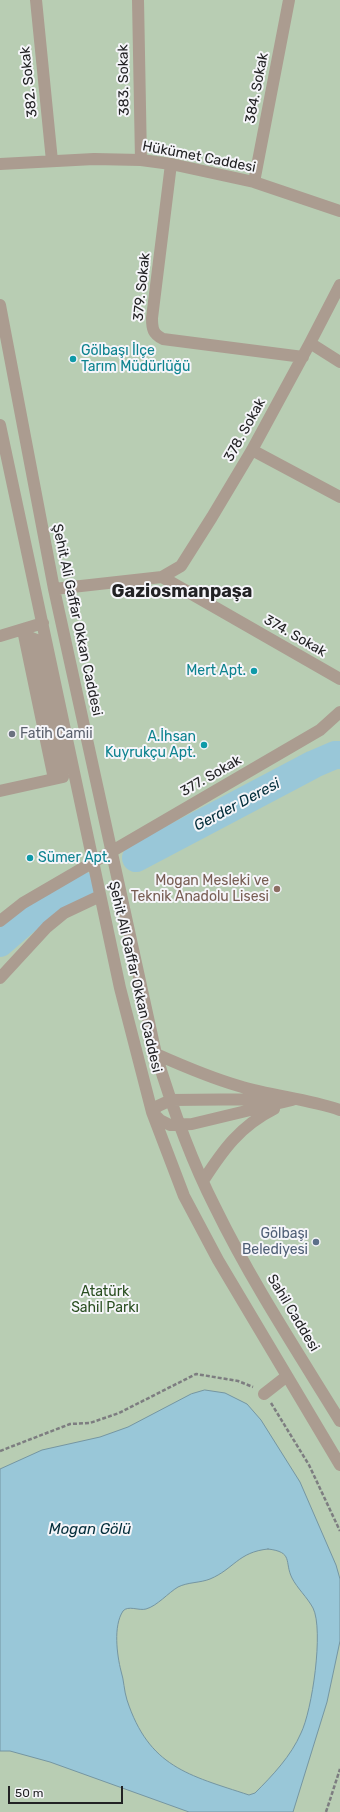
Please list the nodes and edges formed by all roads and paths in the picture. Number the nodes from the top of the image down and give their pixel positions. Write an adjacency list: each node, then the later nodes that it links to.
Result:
1 (36, 0): 5 (street, 382. Sokak)
2 (138, 0): 4 (street, 383. Sokak)
3 (289, 0): 8 (street, 384. Sokak)
4 (141, 160): 5 (street, Hükümet Caddesi); 7 (street, Hükümet Caddesi)
5 (52, 161): 6 (street, Hükümet Caddesi)
6 (0, 164)
7 (171, 164): 8 (street, Hükümet Caddesi); 13 (street, 379. Sokak)
8 (254, 182): 9 (street, Hükümet Caddesi)
9 (340, 210)
10 (340, 285): 12 (street, 378. Sokak)
11 (0, 305): 19 (street, Şehit Ali Gaffar Okkan Caddesi)
12 (310, 343): 13 (street, 378. Sokak); 14 (street)
13 (303, 357): 16 (street, 378. Sokak)
14 (340, 362)
15 (0, 425): 20 (street, Şehit Ali Gaffar Okkan Caddesi)
16 (252, 450): 17 (street); 18 (street, 378. Sokak)
17 (340, 497)
18 (162, 577): 19 (street); 23 (street, 374. Sokak)
19 (54, 589): 27 (street, Şehit Ali Gaffar Okkan Caddesi)
20 (43, 623): 22 (street); 25 (street, Şehit Ali Gaffar Okkan Caddesi)
21 (24, 635): 21 (street)
22 (0, 636)
23 (340, 679)
24 (340, 712): 27 (street, 377. Sokak)
25 (76, 774): 26 (street); 28 (street, Şehit Ali Gaffar Okkan Caddesi)
26 (0, 791)
27 (111, 851): 28 (street, 377. Sokak); 32 (street, Şehit Ali Gaffar Okkan Caddesi)
28 (93, 862): 29 (street, Şehit Ali Gaffar Okkan Caddesi); 30 (street, 377. Sokak)
29 (100, 896): 31 (street); 34 (street, Şehit Ali Gaffar Okkan Caddesi)
30 (0, 921)
31 (0, 978)
32 (156, 1054): 33 (street, Şehit Ali Gaffar Okkan Caddesi); 35 (street)
33 (169, 1096): 34 (street); 35 (street); 37 (street); 38 (street, Şehit Ali Gaffar Okkan Caddesi)
34 (148, 1098): 37 (street, Şehit Ali Gaffar Okkan Caddesi)
35 (295, 1099): 36 (street); 38 (street); 39 (street)
36 (340, 1110)
37 (152, 1112): 38 (street); 40 (street, Şehit Ali Gaffar Okkan Caddesi)
38 (179, 1125): 39 (street, Şehit Ali Gaffar Okkan Caddesi)
39 (203, 1181): 42 (street, Sahil Caddesi)
40 (287, 1376): 41 (street); 44 (street, Şehit Ali Gaffar Okkan Caddesi)
41 (264, 1394): 43 (path); 45 (path)
42 (340, 1421)
43 (0, 1451)
44 (340, 1465)
45 (340, 1531)
46 (340, 1769): 47 (path)
47 (326, 1812)

